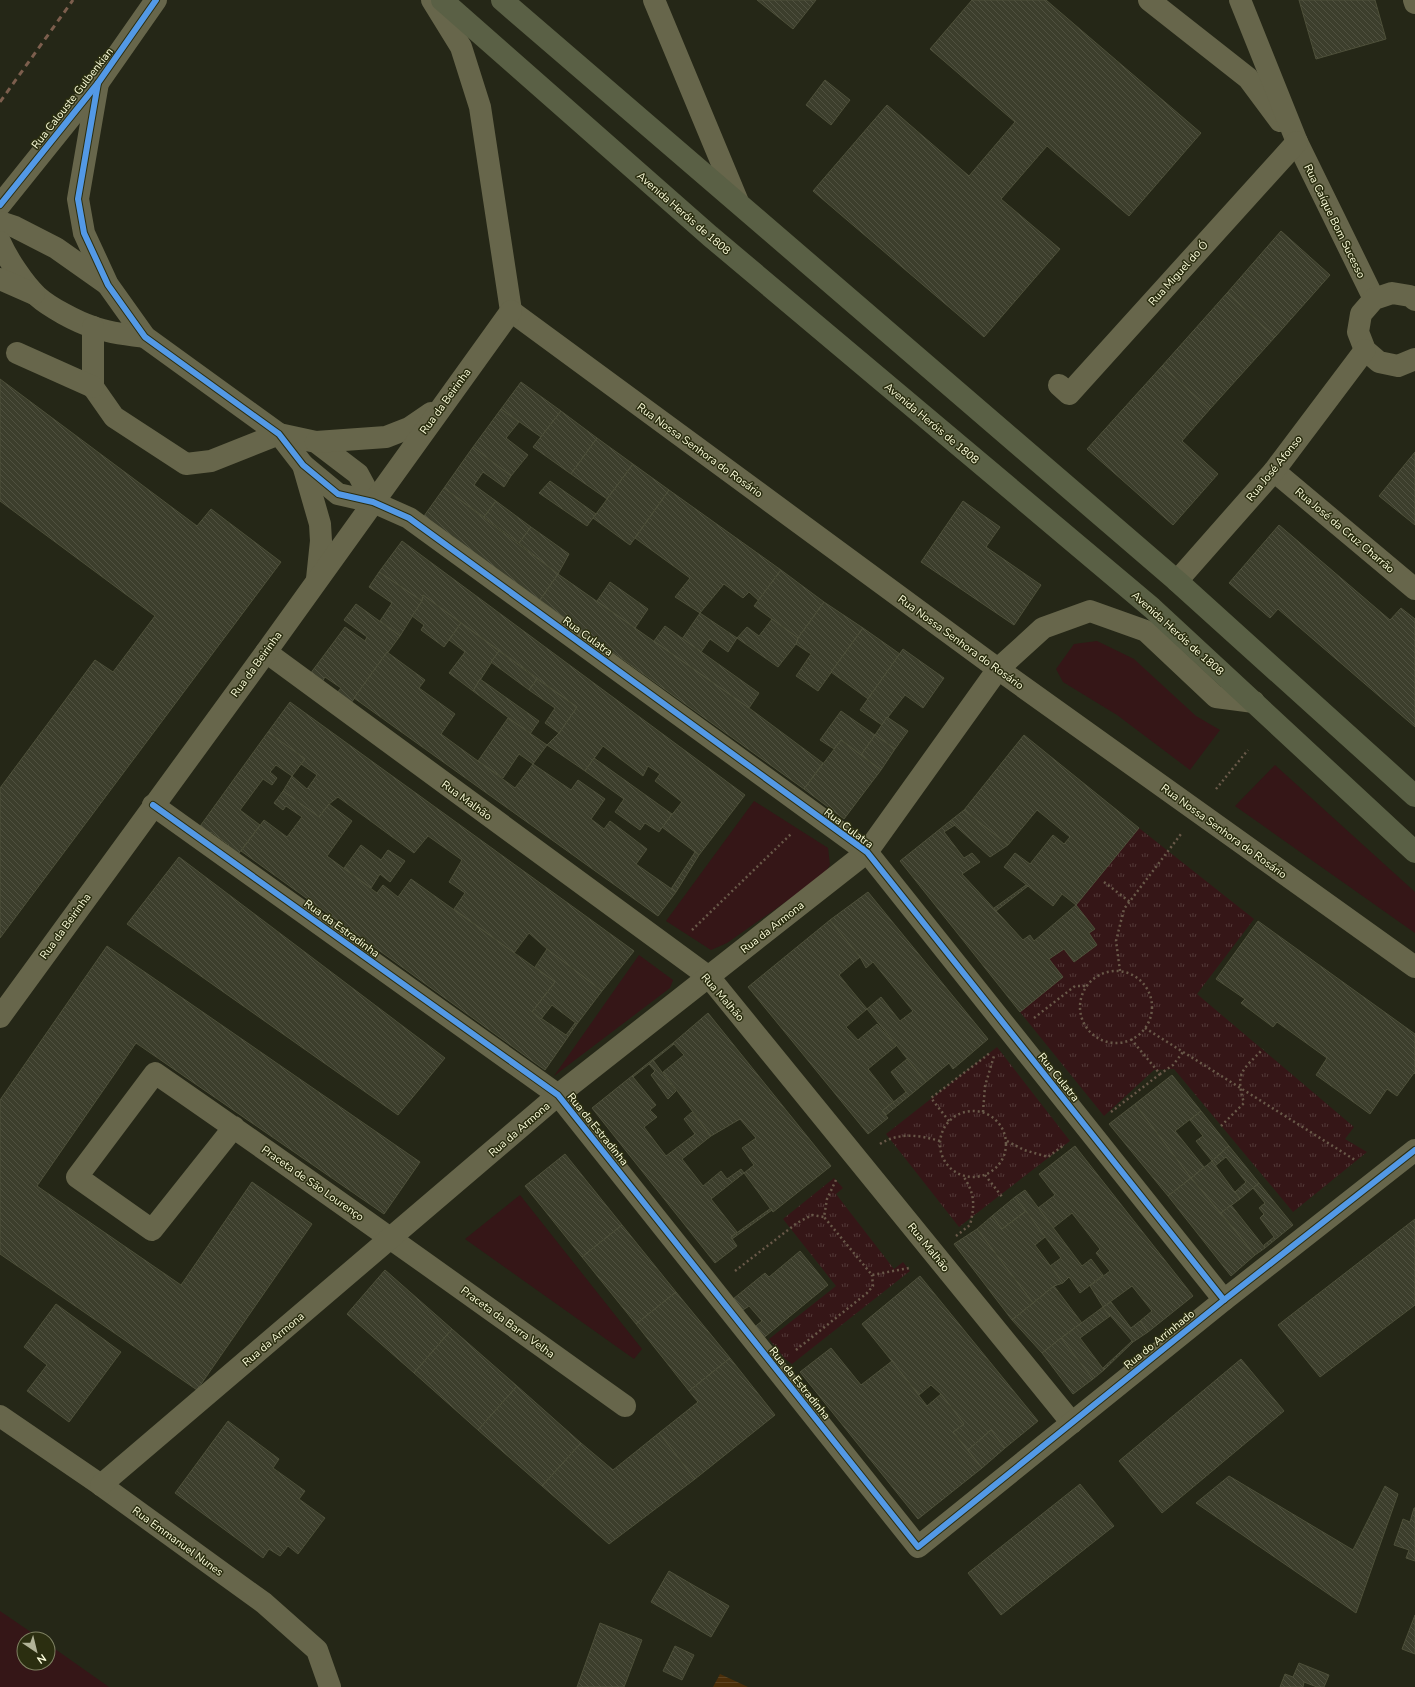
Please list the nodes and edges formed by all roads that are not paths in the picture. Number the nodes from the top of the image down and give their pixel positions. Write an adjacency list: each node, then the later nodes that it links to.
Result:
1 (156, 0): 10 (street, Rua Calouste Gulbenkian)
2 (432, 0): 21 (street)
3 (442, 0): 40 (main road, Avenida Heróis de 1808)
4 (502, 0): 12 (main road)
5 (654, 0): 12 (street)
6 (1149, 0): 11 (street, Rua Caíque Bom Sucesso)
7 (1240, 0): 11 (street, Rua Caíque Bom Sucesso)
8 (1414, 0): 9 (street)
9 (1415, 4)
10 (98, 83): 13 (street, Rua Calouste Gulbenkian); 17 (street)
11 (1296, 142): 19 (street, Rua Caíque Bom Sucesso); 27 (street, Rua Miguel do Ó)
12 (738, 202): 35 (main road)
13 (0, 205)
14 (0, 222): 17 (street)
15 (0, 242): 18 (street)
16 (0, 279): 18 (street)
17 (108, 285): 23 (street)
18 (36, 295): 22 (street)
19 (1374, 299): 20 (street); 24 (street)
20 (1415, 300)
21 (510, 311): 29 (street, Rua da Beirinha); 39 (street, Rua Nossa Senhora do Rosário)
22 (93, 327): 23 (street); 28 (street)
23 (145, 337): 30 (street)
24 (1365, 350): 26 (street); 33 (street, Rua José Afonso)
25 (17, 353): 28 (street)
26 (1415, 359)
27 (1059, 385)
28 (93, 387): 30 (street)
29 (442, 406): 31 (street); 34 (street, Rua da Beirinha)
30 (279, 434): 31 (street); 32 (street)
31 (316, 442): 34 (street)
32 (303, 465): 34 (street, Rua Culatra); 36 (street)
33 (1274, 471): 35 (street, Rua José Afonso); 37 (street, Rua José da Cruz Charrão)
34 (373, 502): 36 (street, Rua da Beirinha); 43 (street, Rua Culatra)
35 (1177, 580): 41 (main road)
36 (317, 581): 38 (street, Rua da Beirinha)
37 (1415, 588)
38 (266, 652): 42 (street, Rua da Beirinha); 46 (street, Rua Malhão)
39 (998, 669): 40 (street, Rua da Armona); 43 (street, Rua da Armona); 45 (street, Rua Nossa Senhora do Rosário)
40 (1254, 702): 44 (main road, Avenida Heróis de 1808)
41 (1415, 796)
42 (153, 805): 47 (street, Rua da Beirinha); 48 (street, Rua da Estradinha)
43 (867, 852): 46 (street, Rua da Armona); 52 (street, Rua Culatra)
44 (1415, 852)
45 (1415, 967)
46 (709, 977): 48 (street, Rua da Armona); 55 (street, Rua Malhão)
47 (0, 1017)
48 (558, 1095): 51 (street, Rua da Armona); 57 (street, Rua da Estradinha)
49 (234, 1127): 49 (street, Praceta de São Lourenço); 51 (street, Praceta de São Lourenço)
50 (1415, 1150): 52 (street, Rua do Arrinhado)
51 (392, 1238): 53 (street, Praceta da Barra Velha); 56 (street, Rua da Armona)
52 (1224, 1300): 55 (street, Rua do Arrinhado)
53 (625, 1406)
54 (0, 1416): 56 (street, Rua Emmanuel Nunes)
55 (1072, 1423): 57 (street, Rua do Arrinhado)
56 (101, 1486): 58 (street, Rua Emmanuel Nunes)
57 (918, 1547)
58 (330, 1687)

